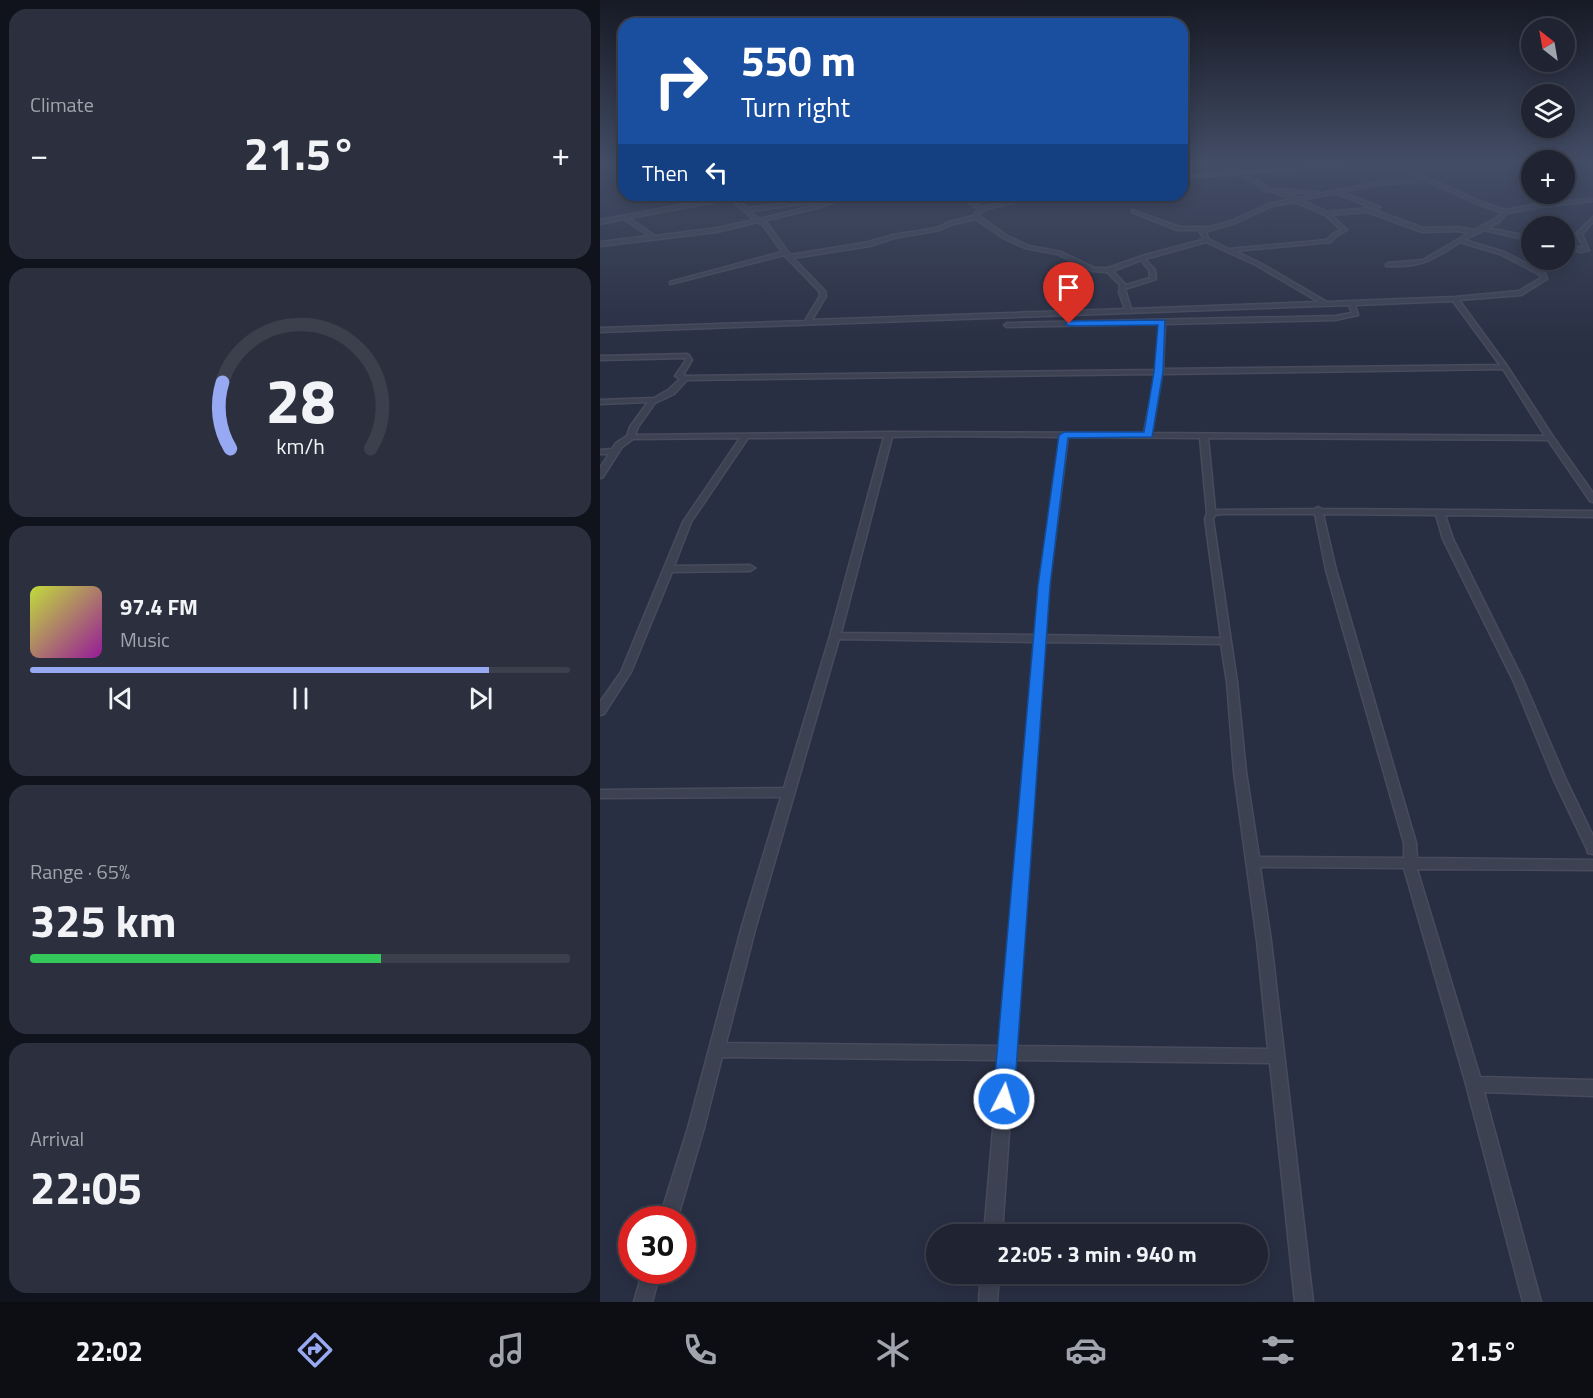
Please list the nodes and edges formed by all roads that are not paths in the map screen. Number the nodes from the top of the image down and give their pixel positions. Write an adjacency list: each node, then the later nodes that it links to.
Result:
1 (765, 224): 21 (street)
2 (635, 225): 14 (street)
3 (737, 225): 14 (street)
4 (947, 225): 21 (street)
5 (986, 225): 24 (street)
6 (1168, 225): 12 (street)
7 (1222, 225): 12 (street)
8 (1338, 225): 20 (street)
9 (1408, 225): 13 (street)
10 (1489, 225): 13 (street)
11 (1588, 225): 19 (street)
12 (1211, 228): 16 (street)
13 (1479, 230): 15 (street); 17 (street)
14 (652, 236): 18 (street)
15 (1521, 237)
16 (1206, 240): 20 (street); 22 (street)
17 (1460, 240): 23 (street); 27 (street)
18 (600, 244)
19 (1575, 249)
20 (1230, 250): 28 (street)
21 (787, 255): 25 (street); 32 (street)
22 (1142, 258): 24 (street); 26 (street)
23 (1388, 265)
24 (1109, 270): 26 (street)
25 (672, 283)
26 (1123, 288): 30 (street)
27 (1455, 299): 29 (street); 38 (street)
28 (1326, 303): 29 (street); 30 (street)
29 (1351, 303): 33 (street)
30 (1128, 310): 31 (street)
31 (1047, 313): 32 (street); 34 (street)
32 (808, 321): 36 (street)
33 (1162, 322): 34 (street); 39 (street)
34 (1046, 324): 35 (street)
35 (1007, 325)
36 (600, 330)
37 (600, 358): 40 (street)
38 (1505, 367): 39 (street); 49 (street)
39 (1159, 372): 40 (street); 45 (street)
40 (685, 378): 41 (street)
41 (656, 400): 42 (street); 47 (street)
42 (600, 402)
43 (889, 434): 44 (street); 48 (street); 60 (street)
44 (1064, 435): 45 (street); 61 (street)
45 (1148, 435): 46 (street)
46 (1204, 436): 49 (street); 56 (street)
47 (631, 437): 48 (street); 50 (street)
48 (745, 437): 59 (street)
49 (1550, 438): 53 (street)
50 (615, 451): 51 (street); 52 (street)
51 (600, 452)
52 (600, 475)
53 (1593, 499)
54 (1318, 510): 55 (street); 56 (street); 68 (street)
55 (1439, 512): 57 (street); 66 (street)
56 (1211, 513): 62 (street)
57 (1593, 514)
58 (750, 568): 59 (street)
59 (668, 569): 63 (street)
60 (834, 636): 61 (street); 64 (street)
61 (1040, 639): 62 (street); 71 (street)
62 (1225, 641): 67 (street)
63 (600, 711)
64 (788, 792): 65 (street); 70 (street)
65 (600, 794)
66 (1593, 849)
67 (1252, 862): 68 (street); 72 (street)
68 (1411, 862): 69 (street); 73 (street)
69 (1593, 865)
70 (717, 1050): 71 (street); 75 (street)
71 (1007, 1053): 72 (street); 76 (street)
72 (1276, 1056): 81 (street)
73 (1474, 1084): 74 (street); 82 (street)
74 (1593, 1088)
75 (672, 1206)
76 (994, 1224)
77 (648, 1284): 79 (street)
78 (989, 1284): 80 (street)
79 (643, 1302)
80 (988, 1302)
81 (1304, 1302)
82 (1532, 1302)

